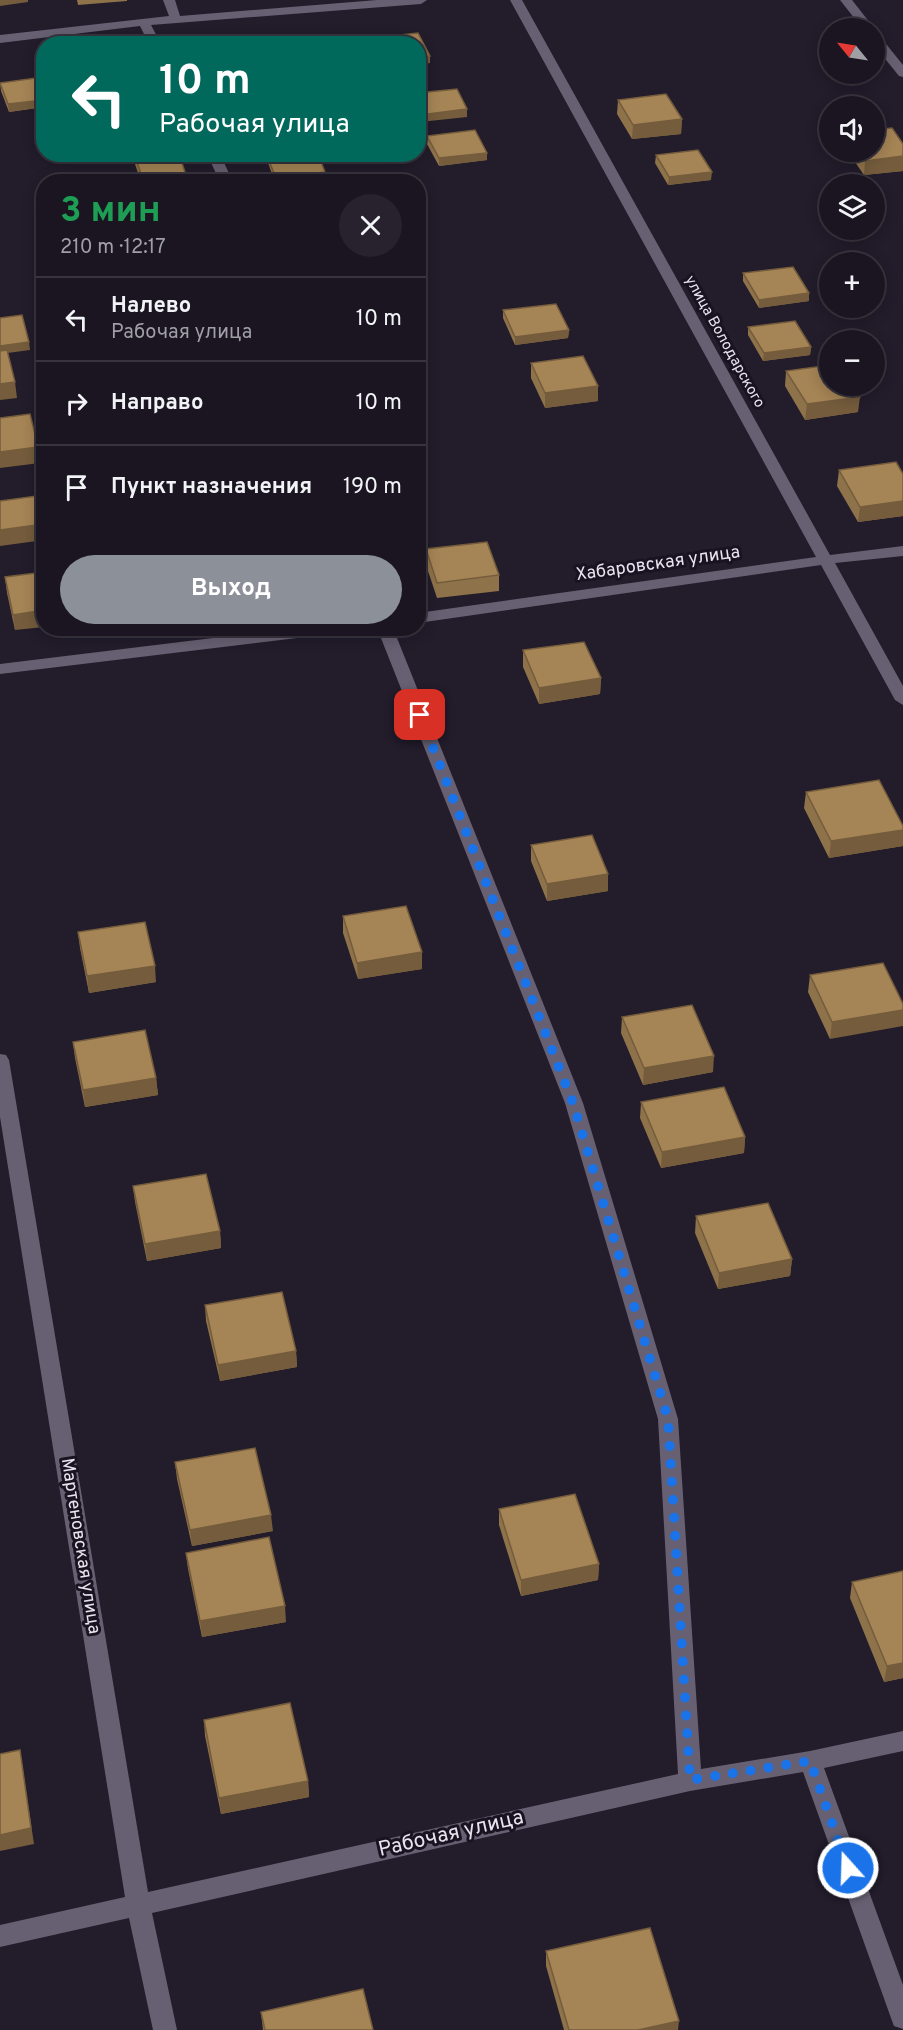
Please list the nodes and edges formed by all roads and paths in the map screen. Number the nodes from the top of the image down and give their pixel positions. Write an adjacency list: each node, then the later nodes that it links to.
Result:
1 (169, 0): 6 (street)
2 (421, 0): 6 (street)
3 (516, 0): 13 (street, улица Володарского)
4 (846, 0): 5 (street)
5 (860, 18)
6 (176, 20): 7 (street)
7 (144, 22): 8 (street); 9 (street)
8 (151, 36)
9 (0, 39)
10 (885, 51): 11 (street)
11 (903, 73)
12 (903, 551): 13 (street, Хабаровская улица)
13 (825, 560): 14 (street, Хабаровская улица); 18 (street, улица Володарского)
14 (426, 617)
15 (272, 636): 17 (street)
16 (388, 636): 22 (street)
17 (0, 669)
18 (903, 700)
19 (0, 1060): 23 (street, Мартеновская улица)
20 (903, 1741): 21 (street, Рабочая улица)
21 (810, 1761): 22 (street, Рабочая улица); 25 (street)
22 (690, 1780): 23 (street, Рабочая улица)
23 (138, 1904): 24 (street, Рабочая улица); 26 (street, Мартеновская улица)
24 (0, 1936)
25 (903, 2018)
26 (165, 2030)

